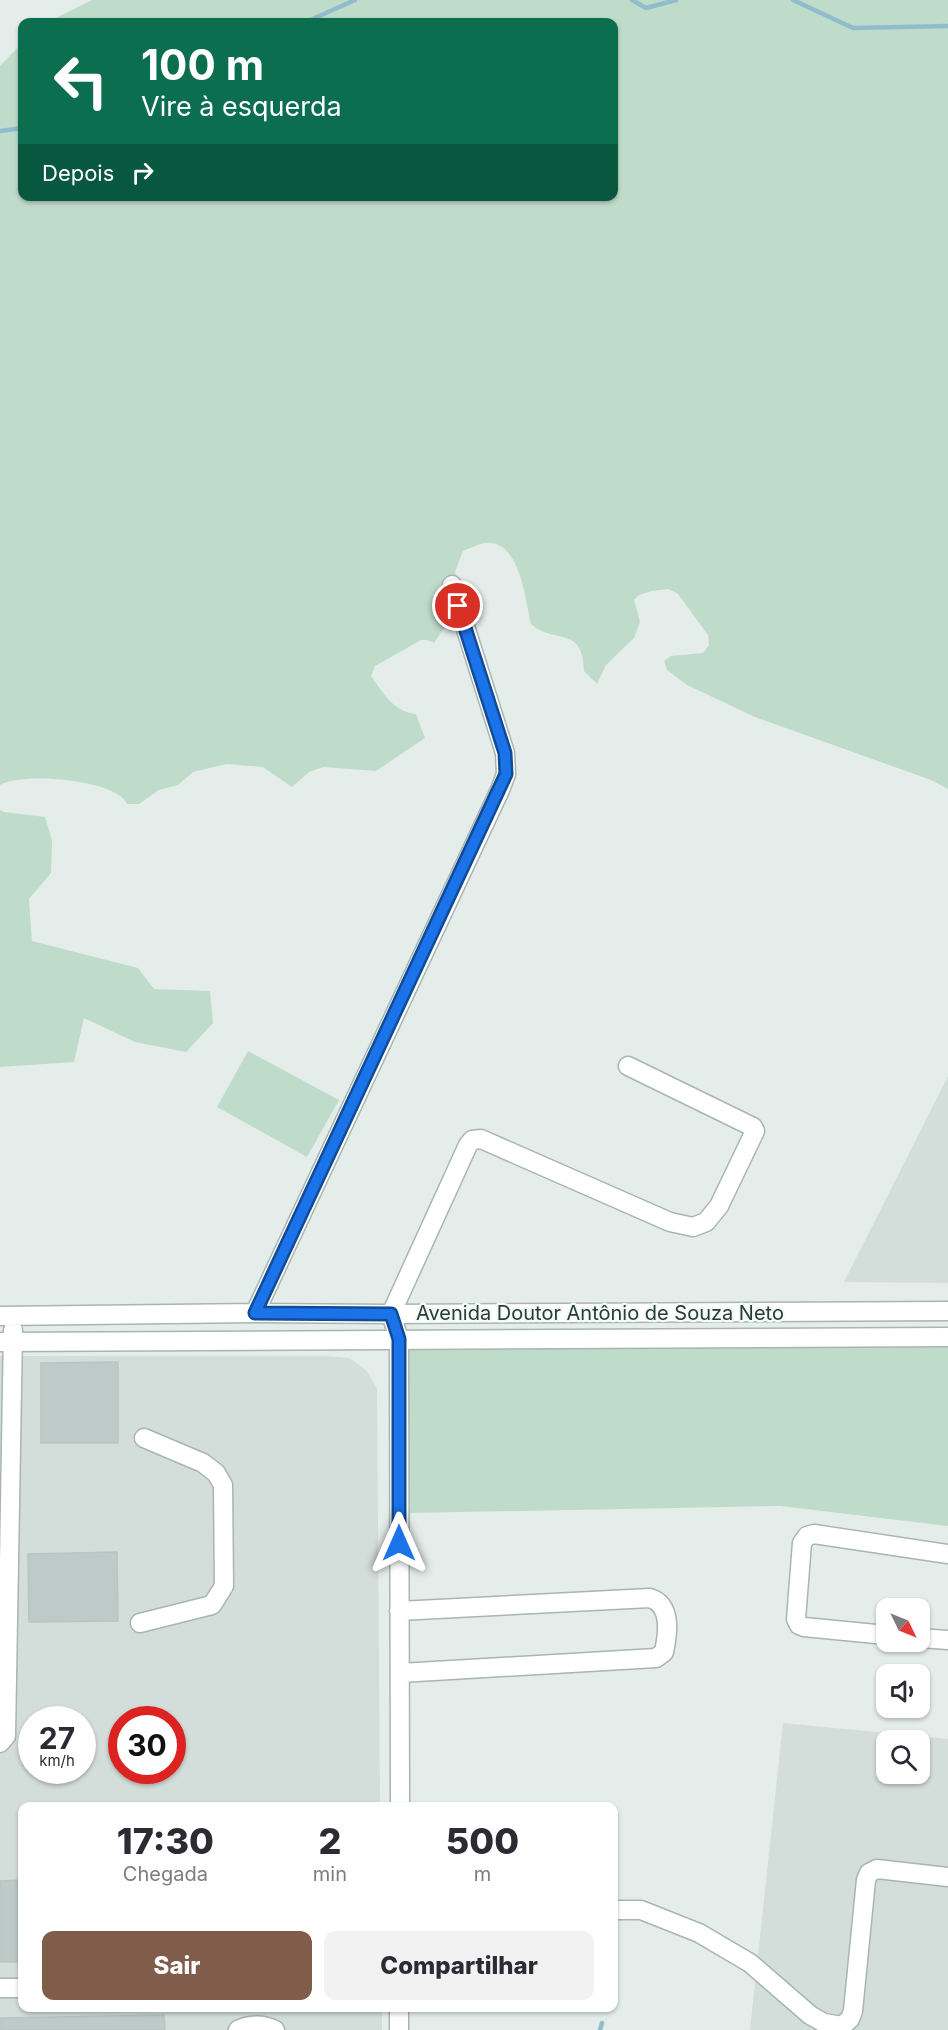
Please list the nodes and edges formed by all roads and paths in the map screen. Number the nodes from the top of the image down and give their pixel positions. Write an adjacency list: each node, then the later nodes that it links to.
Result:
1 (452, 585): 4 (street)
2 (628, 1066): 5 (street)
3 (948, 1311): 5 (street, Avenida Doutor Antônio de Souza Neto)
4 (255, 1313): 5 (street, Avenida Doutor Antônio de Souza Neto); 6 (street, Avenida Doutor Antônio de Souza Neto)
5 (391, 1314): 9 (street)
6 (149, 1315): 7 (street, Avenida Doutor Antônio de Souza Neto); 10 (street)
7 (7, 1316): 11 (street)
8 (948, 1337): 9 (street, Avenida Doutor Antônio de Souza Neto)
9 (399, 1339): 10 (street, Avenida Doutor Antônio de Souza Neto); 15 (street)
10 (147, 1341): 11 (street, Avenida Doutor Antônio de Souza Neto)
11 (6, 1342): 14 (street)
12 (144, 1438): 16 (street)
13 (948, 1554): 17 (street)
14 (4, 1607): 21 (street)
15 (399, 1611): 20 (street); 20 (street)
16 (140, 1623)
17 (876, 1634)
18 (930, 1639): 19 (street)
19 (948, 1640)
20 (400, 1673): 22 (street)
21 (0, 1743)
22 (400, 1802)
23 (948, 1877): 24 (street)
24 (618, 1910)
25 (0, 1988): 26 (street)
26 (18, 1988)
27 (399, 2012): 30 (street)
28 (238, 2030): 29 (street)
29 (275, 2030)
30 (399, 2030)

